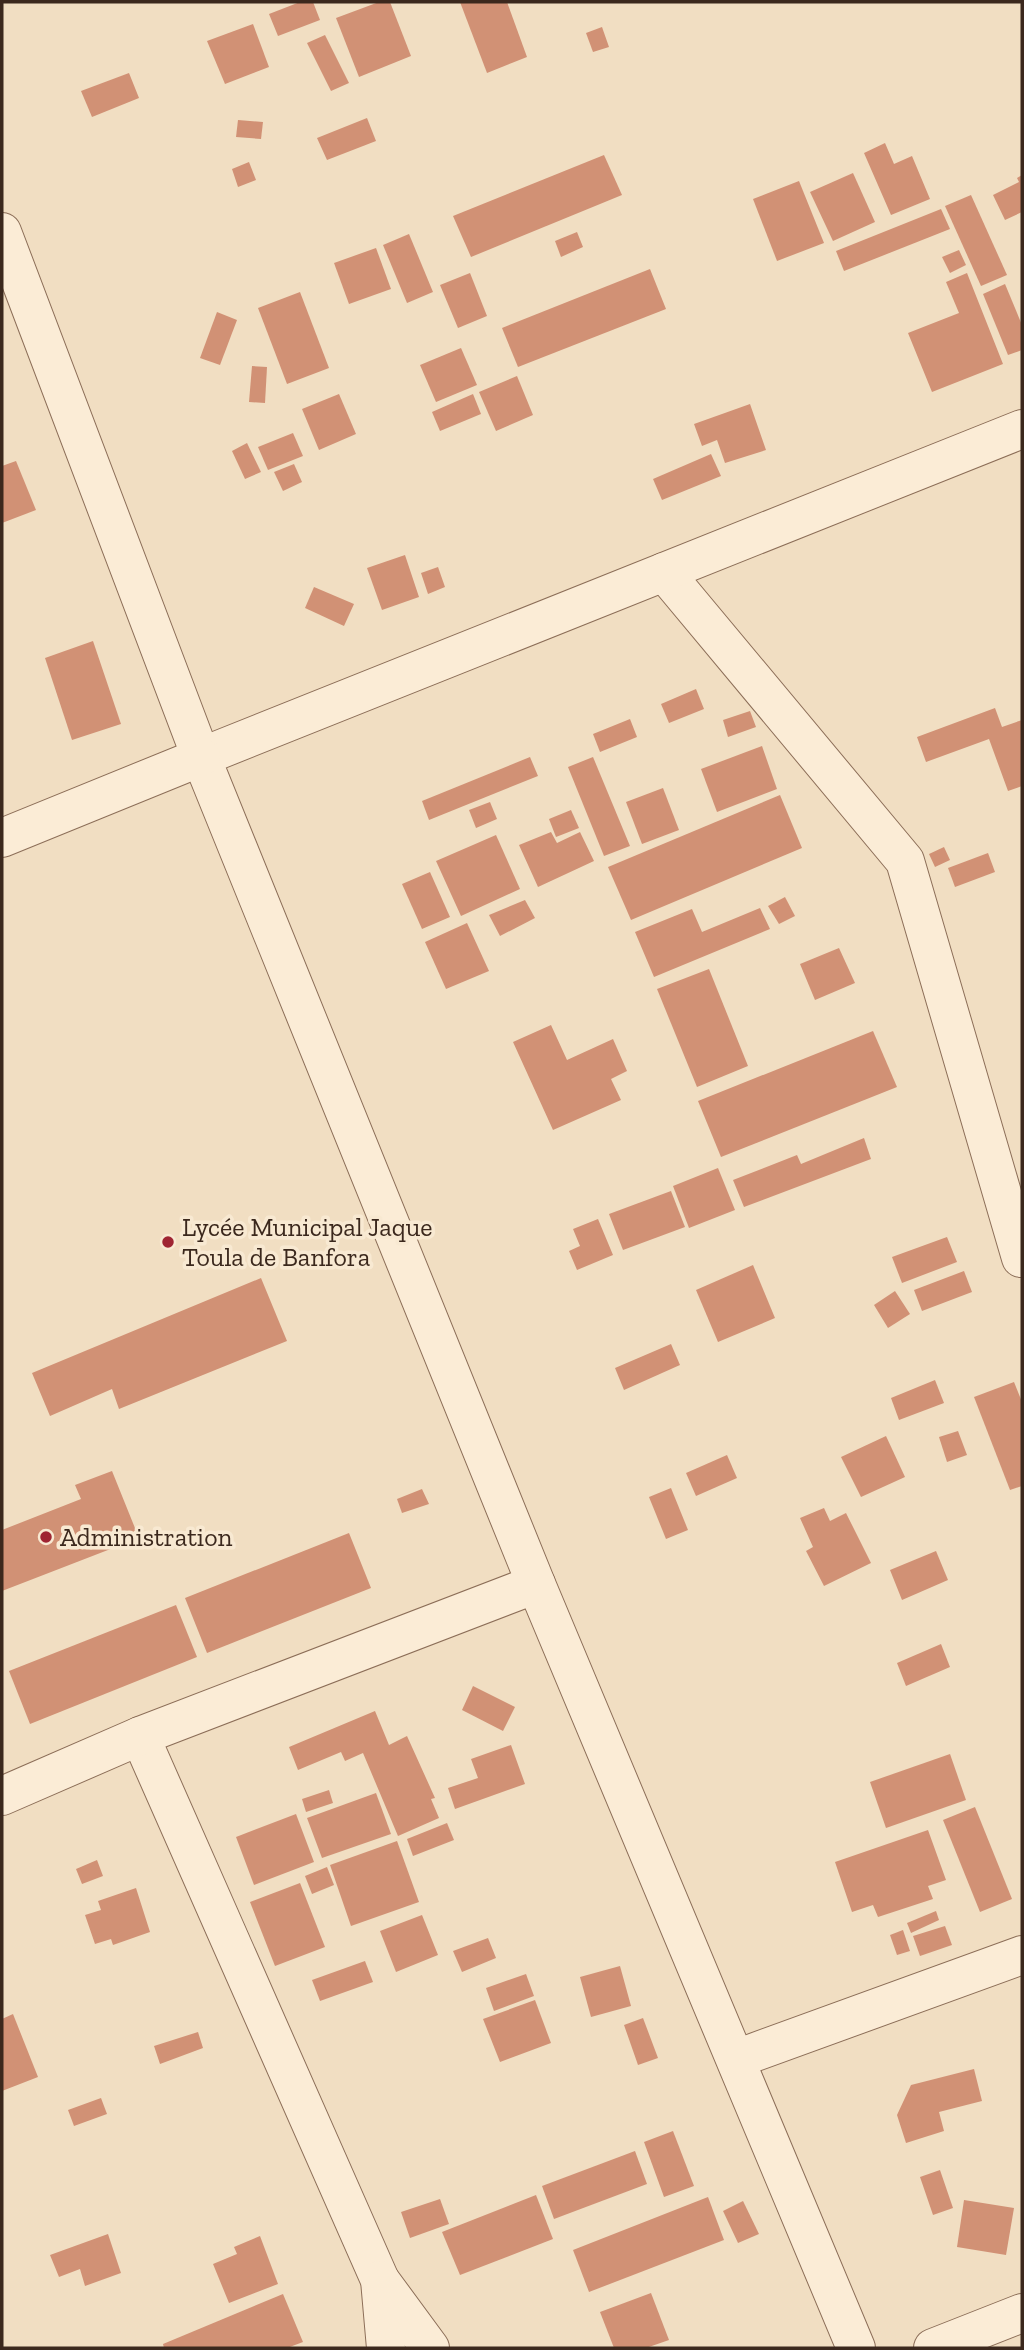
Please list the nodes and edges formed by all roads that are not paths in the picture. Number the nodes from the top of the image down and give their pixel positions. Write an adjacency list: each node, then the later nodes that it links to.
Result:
1 (2, 232): 4 (street)
2 (1022, 429): 3 (street)
3 (664, 572): 4 (street); 6 (street)
4 (201, 757): 5 (street); 7 (street)
5 (2, 838)
6 (1021, 1258)
7 (536, 1584): 8 (street); 11 (street)
8 (140, 1736): 9 (street); 12 (street)
9 (2, 1796)
10 (1022, 1955): 11 (street)
11 (736, 2059): 16 (street)
12 (380, 2280): 14 (street); 15 (street)
13 (1022, 2313): 17 (street)
14 (386, 2348)
15 (430, 2348)
16 (856, 2348)
17 (933, 2348)

